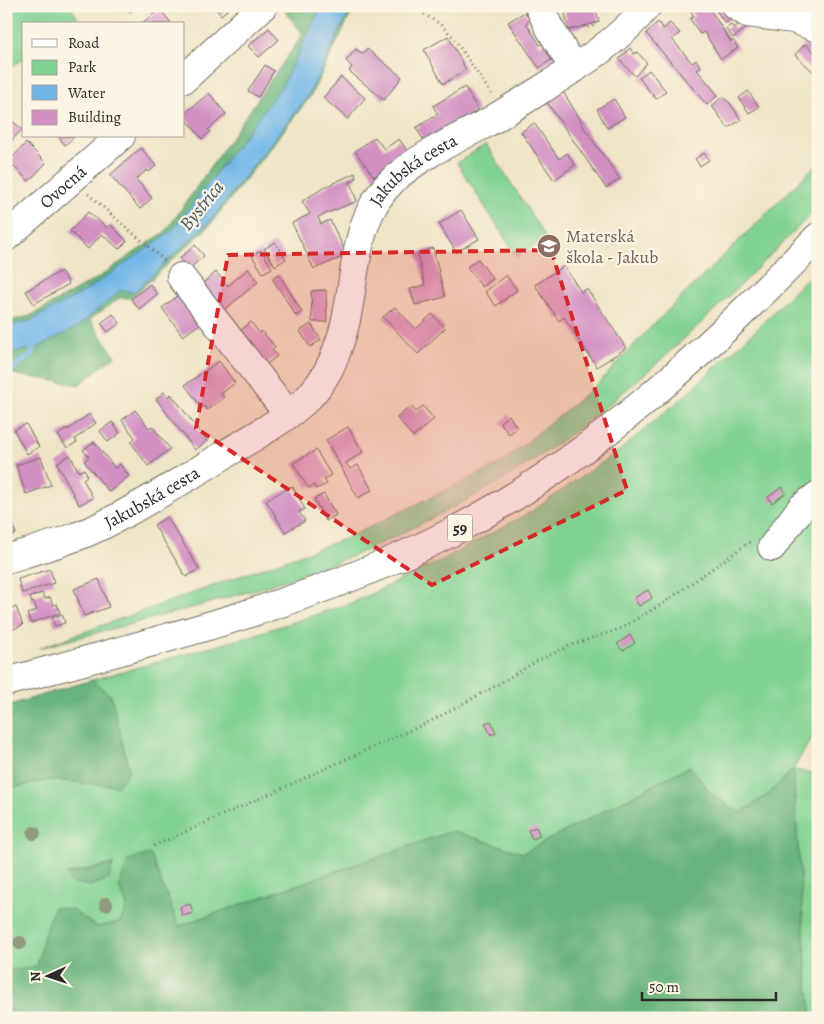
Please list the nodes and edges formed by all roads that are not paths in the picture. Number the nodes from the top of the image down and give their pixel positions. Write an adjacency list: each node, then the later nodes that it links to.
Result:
1 (263, 6): 7 (street)
2 (539, 6): 6 (street)
3 (648, 6): 6 (street, Jakubská cesta)
4 (736, 6): 5 (street)
5 (818, 28)
6 (574, 68): 12 (street, Jakubská cesta)
7 (185, 78)
8 (119, 138): 9 (street, Ovocná)
9 (6, 237)
10 (818, 237): 16 (street, 59)
11 (175, 270): 12 (street)
12 (288, 414): 15 (street, Jakubská cesta)
13 (818, 495): 14 (street)
14 (765, 541)
15 (6, 559)
16 (6, 682)

